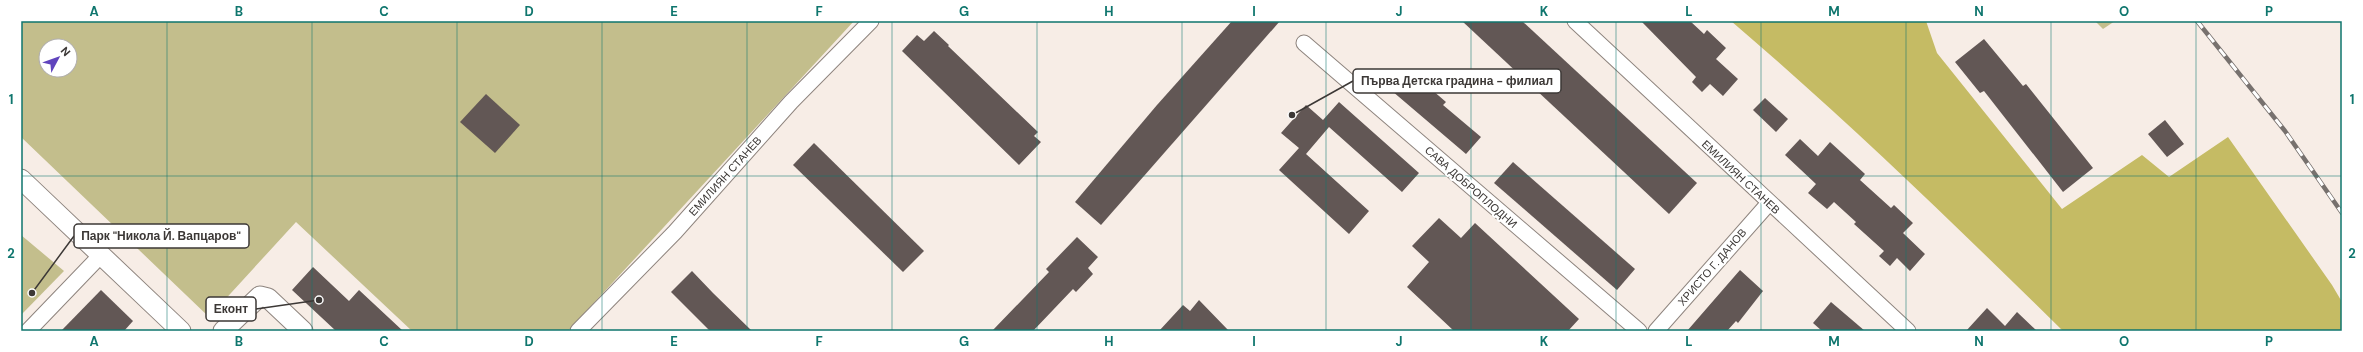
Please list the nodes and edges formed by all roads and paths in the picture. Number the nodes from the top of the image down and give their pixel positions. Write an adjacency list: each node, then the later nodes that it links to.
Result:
1 (871, 21): 11 (street, ЕМИЛИЯН СТАНЕВ)
2 (1575, 21): 5 (street, ЕМИЛИЯН СТАНЕВ)
3 (1304, 43): 12 (street, САВА ДОБРОПЛОДНИ)
4 (21, 179): 6 (street)
5 (1769, 203): 13 (street, ХРИСТО Г. ДАНОВ); 14 (street, ЕМИЛИЯН СТАНЕВ)
6 (101, 255): 7 (street); 8 (street)
7 (28, 331)
8 (181, 331)
9 (223, 331): 10 (street)
10 (303, 331)
11 (578, 331)
12 (1639, 331)
13 (1656, 331)
14 (1908, 331)

